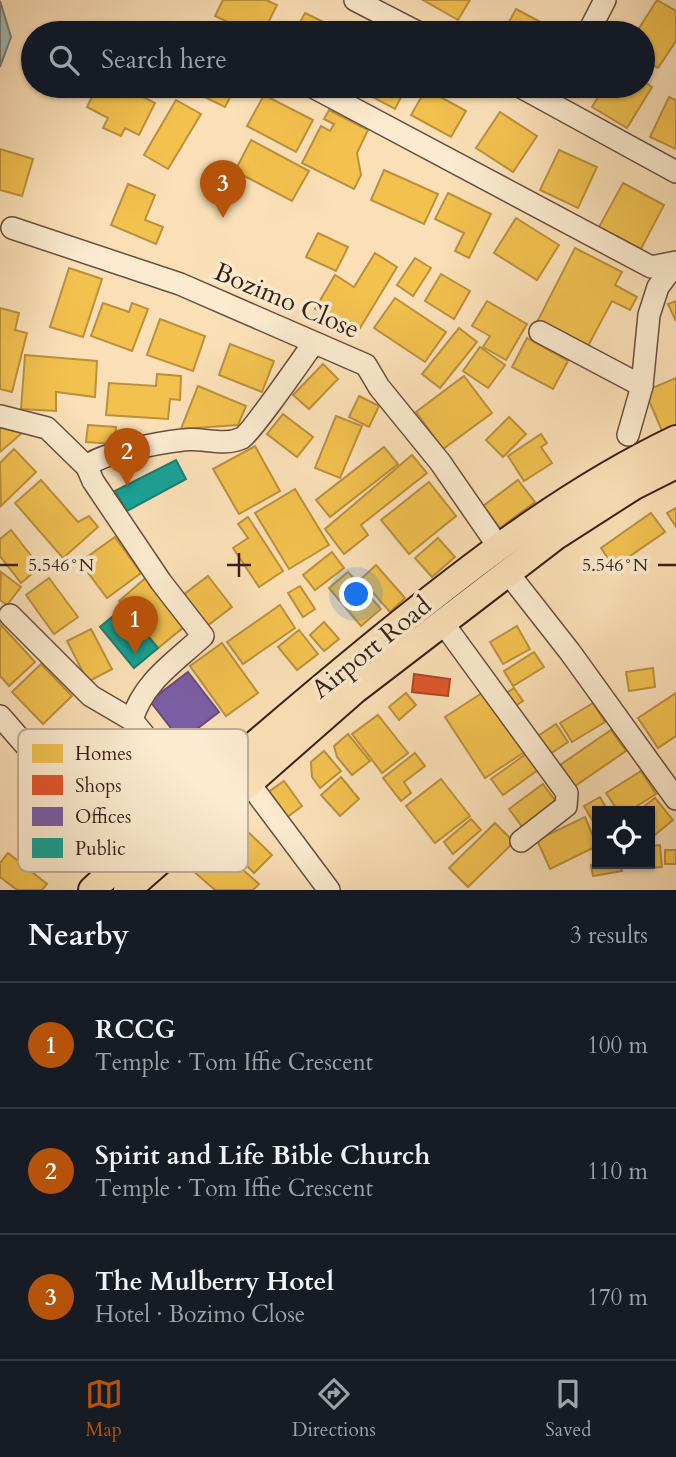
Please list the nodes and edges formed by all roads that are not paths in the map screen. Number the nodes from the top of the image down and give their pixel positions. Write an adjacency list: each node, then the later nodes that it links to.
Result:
1 (355, 0): 3 (street)
2 (605, 0): 4 (street)
3 (396, 21)
4 (594, 21)
5 (334, 98): 9 (street)
6 (562, 98): 7 (street)
7 (676, 172)
8 (12, 228): 11 (street, Bozimo Close)
9 (676, 263): 12 (street)
10 (540, 332): 12 (street)
11 (313, 344): 17 (street); 18 (street, Bozimo Close)
12 (642, 386): 14 (street)
13 (0, 416): 17 (street)
14 (628, 435)
15 (676, 439): 18 (main road, Airport Road)
16 (676, 465): 19 (main road, Airport Road)
17 (87, 467): 24 (street)
18 (498, 546): 22 (main road, Airport Road)
19 (508, 573): 21 (main road, Airport Road); 29 (street)
20 (10, 615): 24 (street)
21 (443, 623): 22 (main road, Airport Road); 30 (street)
22 (407, 634): 27 (main road, Airport Road); 28 (main road, Airport Road)
23 (0, 716): 26 (street)
24 (132, 720): 25 (street)
25 (139, 729)
26 (18, 737)
27 (248, 751)
28 (249, 783): 35 (street)
29 (676, 799)
30 (521, 841)
31 (111, 872): 33 (main road, Airport Road)
32 (148, 872): 34 (main road, Airport Road)
33 (92, 890)
34 (127, 890)
35 (329, 890)

